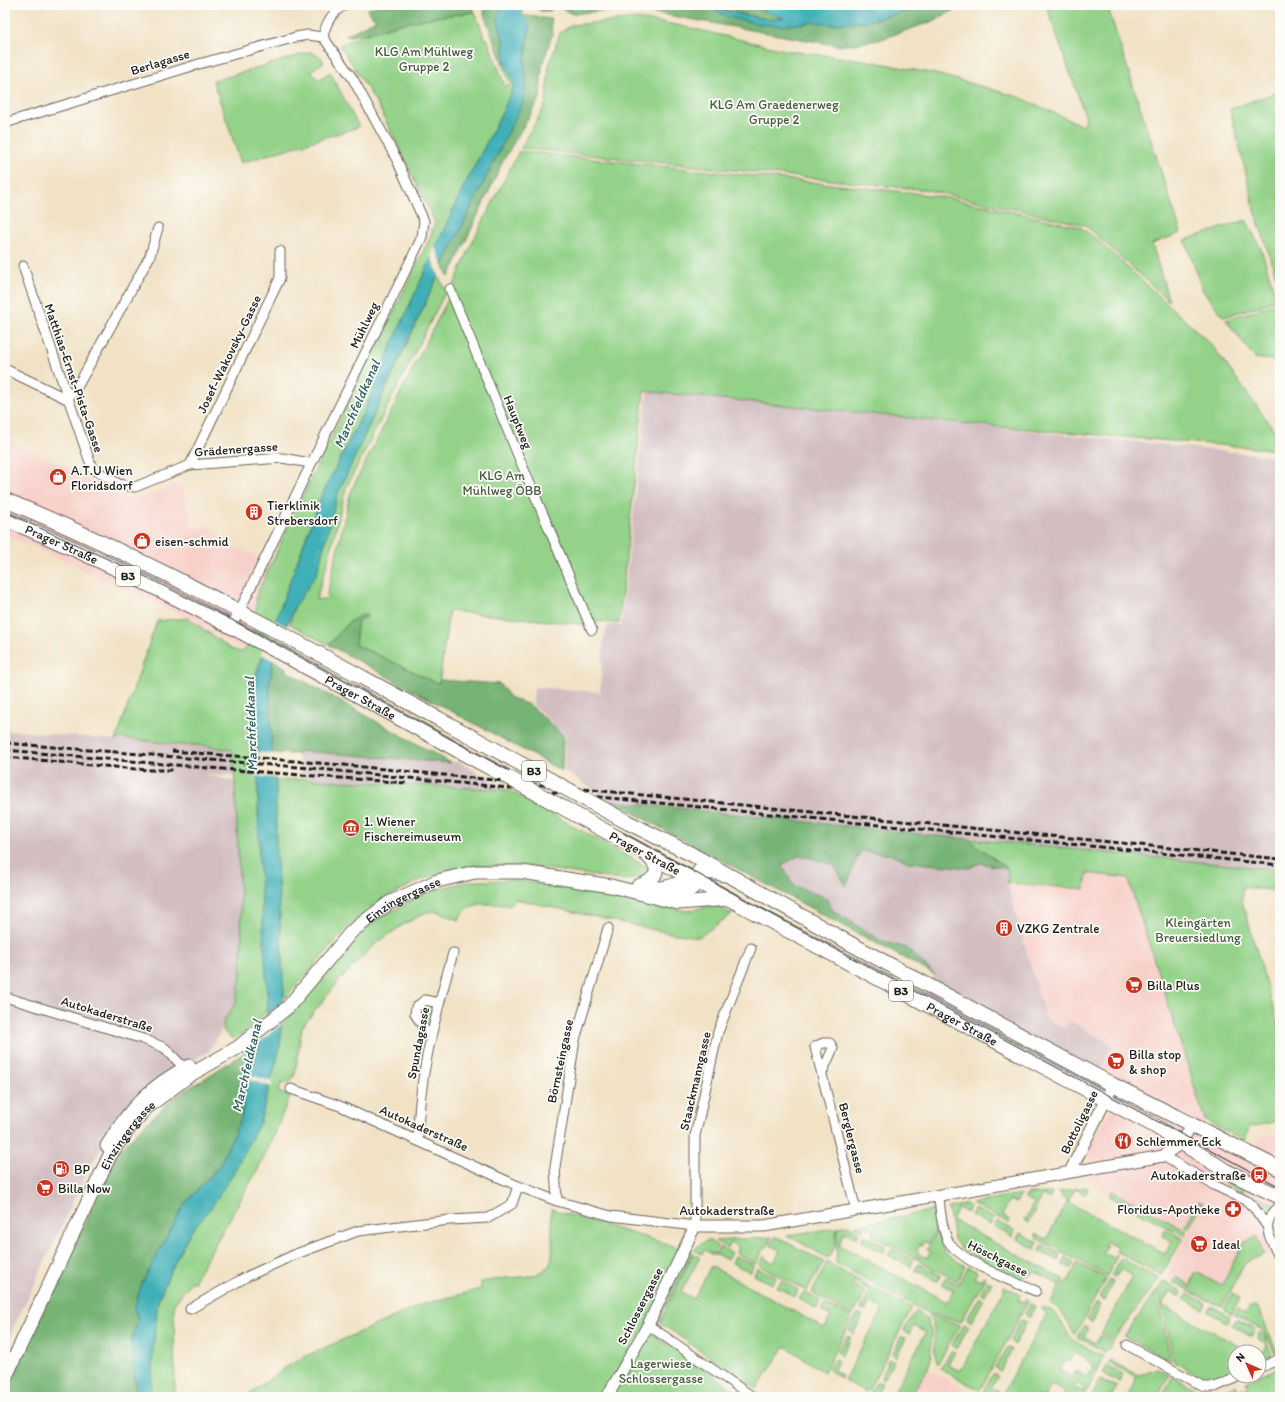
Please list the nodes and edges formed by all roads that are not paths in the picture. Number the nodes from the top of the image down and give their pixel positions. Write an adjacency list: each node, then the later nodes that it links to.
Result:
1 (345, 5): 2 (street)
2 (323, 37): 3 (street, Berlagasse); 10 (street, Mühlweg)
3 (5, 123)
4 (158, 228): 9 (street)
5 (280, 251): 11 (street, Josef-Wakovsky-Gasse)
6 (23, 266): 9 (street, Matthias-Ernst-Pista-Gasse)
7 (450, 289): 17 (street, Hauptweg)
8 (5, 370): 9 (street)
9 (68, 399): 12 (street, Matthias-Ernst-Pista-Gasse)
10 (310, 463): 11 (street, Grädenergasse); 15 (street, Mühlweg)
11 (190, 465): 12 (street, Grädenergasse)
12 (119, 484)
13 (5, 500): 15 (main road, Prager Straße / B3)
14 (5, 520): 16 (main road, Prager Straße / B3)
15 (238, 611): 16 (street, Mühlweg); 19 (main road, Prager Straße / B3, bridge)
16 (231, 628): 18 (main road, Prager Straße / B3, bridge)
17 (592, 630)
18 (641, 851): 20 (main road, Prager Straße / B3); 23 (main road, Einzingergasse)
19 (691, 854): 20 (main road); 21 (main road, Prager Straße / B3)
20 (697, 877): 21 (main road, Einzingergasse); 23 (main road, Einzingergasse); 24 (main road, Einzingergasse); 25 (main road, Prager Straße / B3)
21 (733, 878): 35 (main road, Prager Straße / B3)
22 (611, 886): 23 (main road, Einzingergasse); 24 (main road, Einzingergasse); 32 (main road, Einzingergasse)
23 (638, 886)
24 (662, 899): 25 (main road, Einzingergasse)
25 (729, 899): 35 (main road, Prager Straße / B3)
26 (608, 928): 45 (street, Börnsteingasse)
27 (751, 948): 48 (street, Staackmanngasse)
28 (453, 953): 30 (street, Spundagasse)
29 (5, 997): 32 (street, Autokaderstraße)
30 (439, 1003): 31 (street, Spundagasse); 31 (street)
31 (431, 1040): 37 (street, Spundagasse)
32 (188, 1072): 56 (main road, Einzingergasse); 58 (main road, Einzingergasse)
33 (822, 1073): 47 (street, Berglergasse)
34 (291, 1089): 37 (street, Autokaderstraße)
35 (1109, 1093): 36 (main road, Prager Straße / B3); 38 (main road, Prager Straße / B3); 41 (street, Bottoligasse)
36 (1191, 1125): 38 (street, Autokaderstraße); 40 (main road, Prager Straße / B3)
37 (418, 1140): 42 (street, Autokaderstraße)
38 (1181, 1143): 39 (street, Autokaderstraße); 44 (main road, Prager Straße / B3)
39 (1163, 1156): 41 (street, Autokaderstraße); 49 (street)
40 (1280, 1169)
41 (1070, 1172): 43 (street, Autokaderstraße)
42 (518, 1186): 45 (street, Autokaderstraße); 52 (street)
43 (939, 1197): 47 (street, Autokaderstraße); 51 (street, Höschgasse)
44 (1280, 1197)
45 (557, 1201): 48 (street, Autokaderstraße)
46 (1280, 1206): 49 (street)
47 (856, 1210): 48 (street, Autokaderstraße)
48 (694, 1226): 53 (street, Schlossergasse)
49 (1267, 1226): 50 (street)
50 (1280, 1259)
51 (1036, 1291)
52 (190, 1308)
53 (648, 1325): 60 (street, Schlossergasse); 61 (street)
54 (1127, 1346): 59 (street)
55 (1280, 1359): 57 (street)
56 (5, 1362)
57 (1267, 1365)
58 (5, 1378)
59 (1227, 1382)
60 (607, 1397)
61 (754, 1397)

